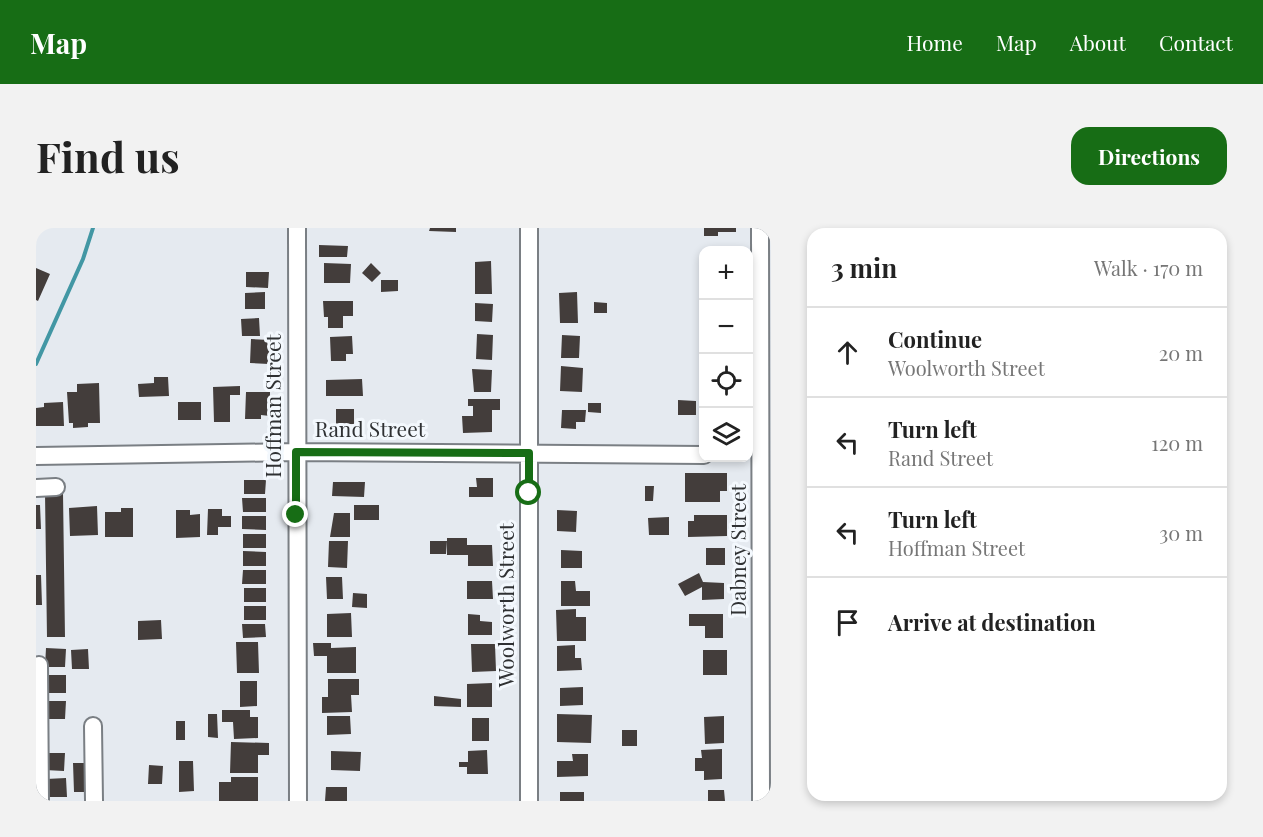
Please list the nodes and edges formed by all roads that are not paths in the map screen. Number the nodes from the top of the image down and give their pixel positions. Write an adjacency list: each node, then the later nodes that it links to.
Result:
1 (297, 228): 4 (street, Hoffman Street)
2 (529, 228): 5 (street, Woolworth Street)
3 (760, 228): 8 (street, Dabney Street)
4 (296, 452): 5 (street, Rand Street); 7 (street, Rand Street); 15 (street, Hoffman Street)
5 (529, 453): 6 (street, Rand Street); 16 (street, Woolworth Street)
6 (699, 455)
7 (36, 456)
8 (760, 456): 17 (street, Dabney Street)
9 (56, 487): 10 (street)
10 (36, 488)
11 (39, 665): 13 (street)
12 (93, 726): 14 (street)
13 (40, 801)
14 (94, 801)
15 (298, 801)
16 (529, 801)
17 (761, 801)

